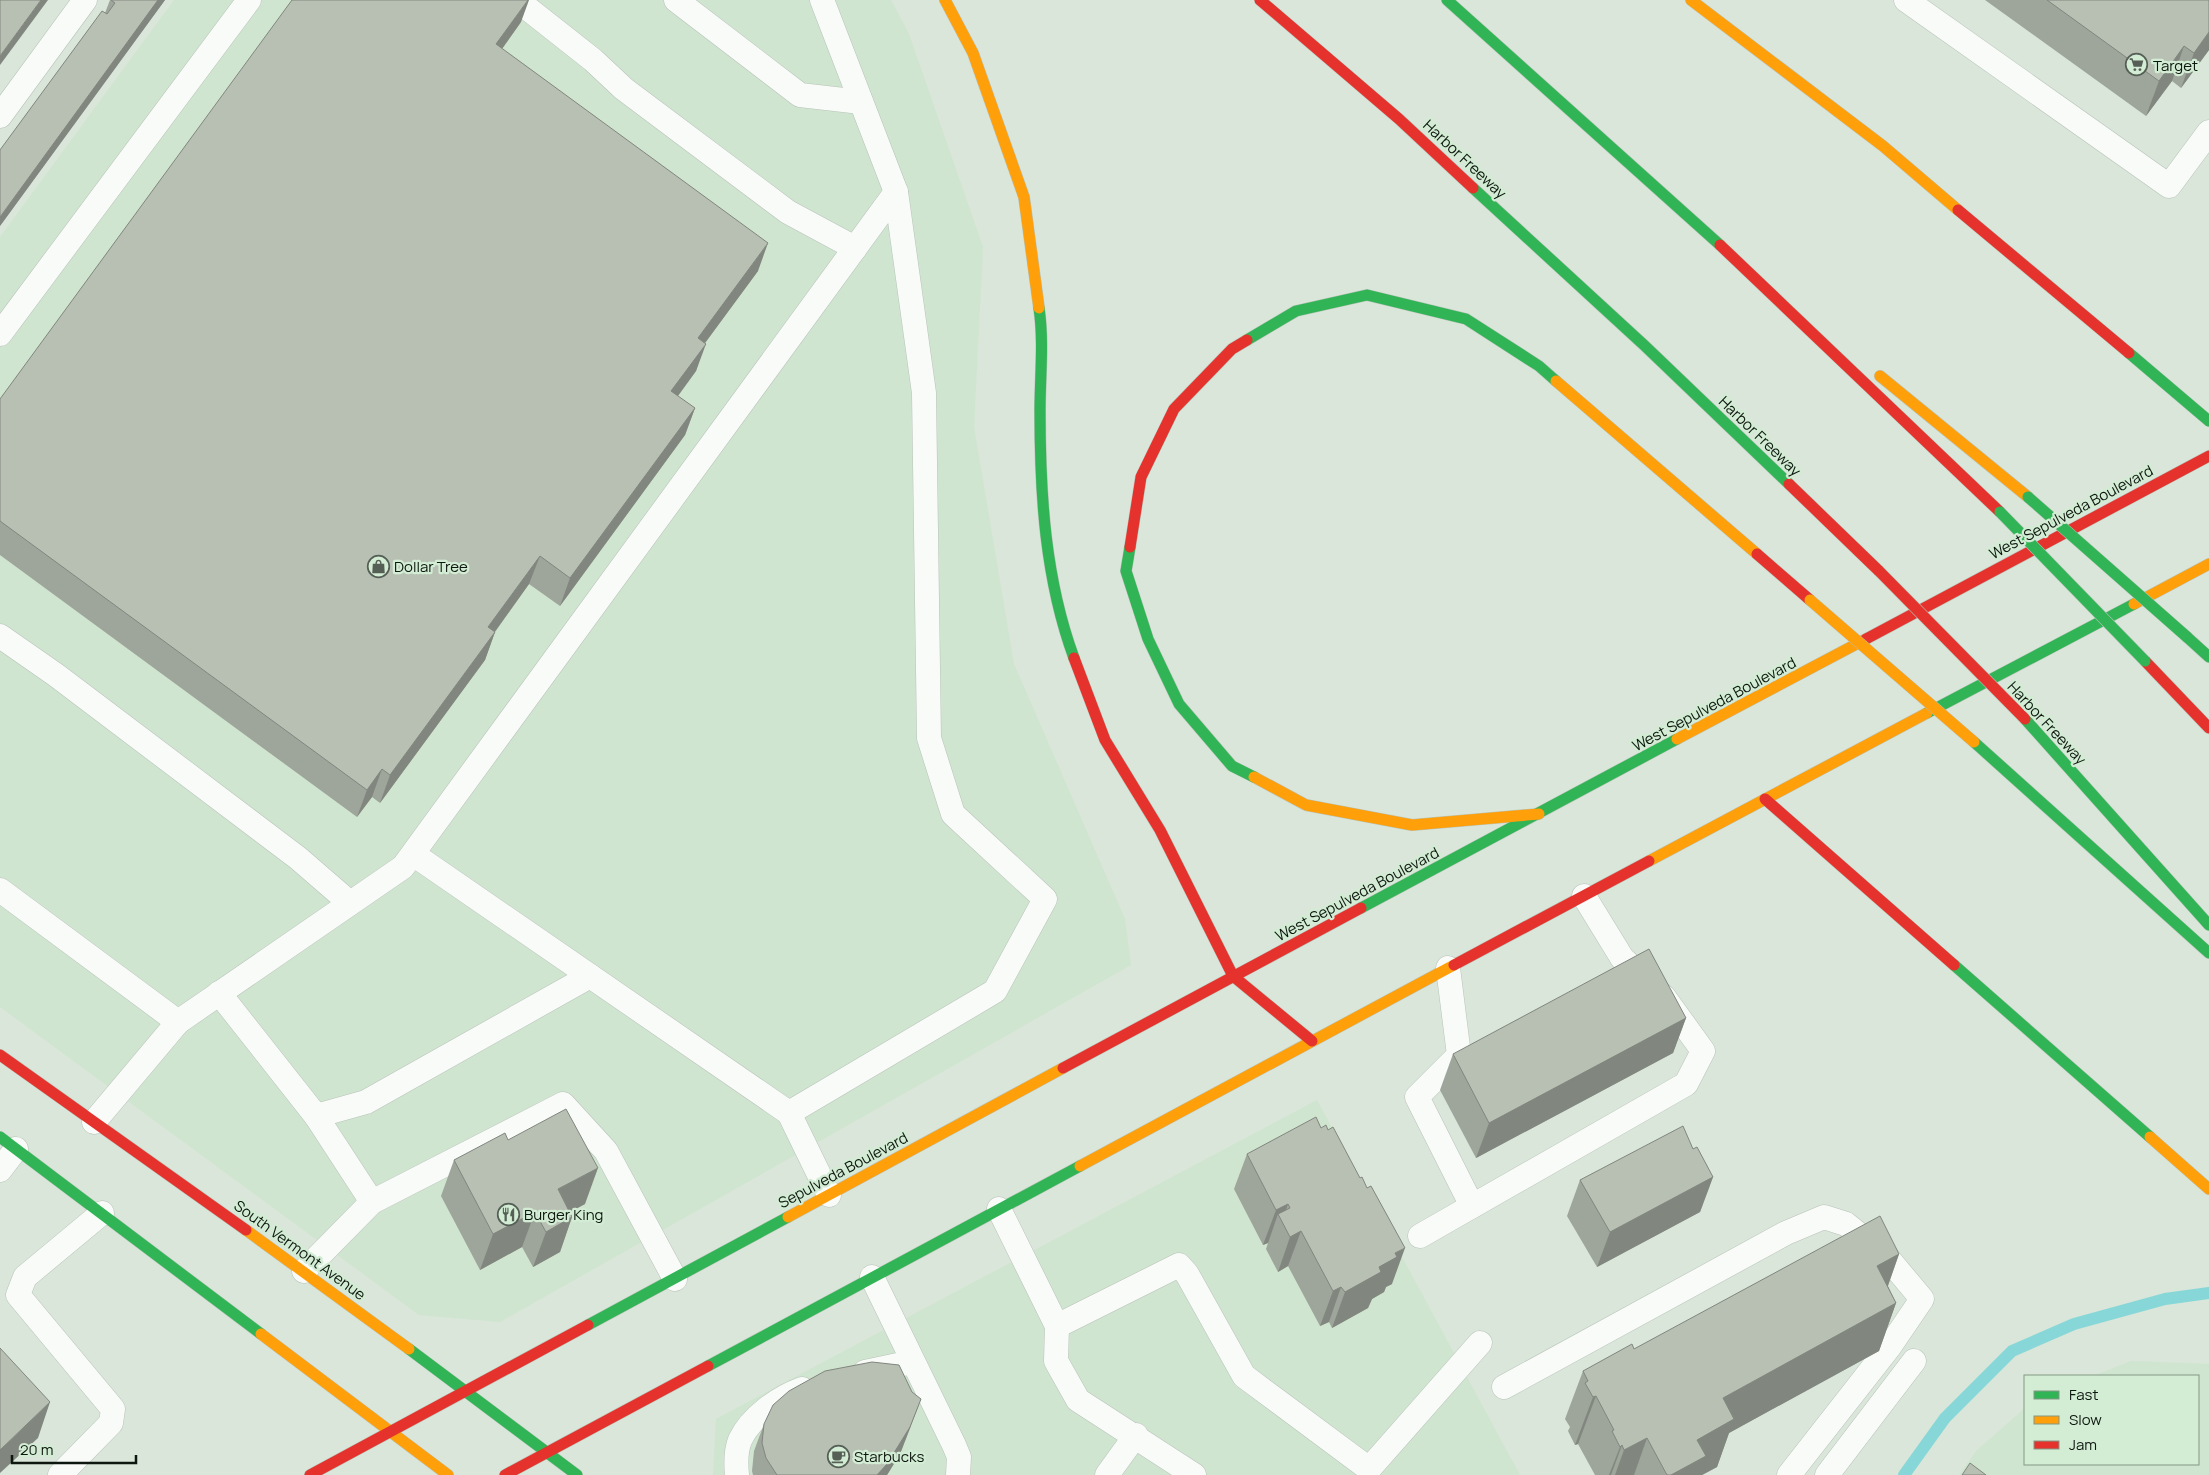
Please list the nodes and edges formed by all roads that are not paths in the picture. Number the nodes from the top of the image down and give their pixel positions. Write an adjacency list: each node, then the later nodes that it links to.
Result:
1 (85, 0): 12 (lane)
2 (249, 0): 17 (lane)
3 (517, 0): 16 (lane)
4 (676, 0): 11 (lane)
5 (822, 0): 11 (lane)
6 (945, 0): 36 (main road)
7 (1260, 0): 32 (main road, Harbor Freeway, bridge)
8 (1447, 0): 15 (main road)
9 (1691, 0): 20 (main road)
10 (1906, 0): 13 (lane)
11 (861, 102): 14 (lane)
12 (0, 116)
13 (2209, 132)
14 (896, 192): 16 (lane); 41 (lane)
15 (1708, 234): 18 (main road); 25 (main road, bridge)
16 (855, 248): 28 (lane)
17 (0, 334)
18 (1837, 341)
19 (1868, 366): 24 (main road, bridge)
20 (2209, 421)
21 (2209, 456): 27 (main road, West Sepulveda Boulevard)
22 (2209, 564): 26 (main road)
23 (0, 636): 31 (lane)
24 (2209, 657)
25 (2209, 728)
26 (1765, 799): 30 (main road); 46 (main road)
27 (1539, 814): 33 (main road, bridge); 36 (main road, West Sepulveda Boulevard)
28 (413, 854): 31 (lane); 35 (lane)
29 (0, 890): 38 (lane)
30 (1584, 896): 34 (main road); 49 (lane)
31 (350, 903): 37 (lane)
32 (2209, 925)
33 (2209, 953)
34 (1448, 968): 39 (main road); 49 (lane)
35 (590, 976): 41 (lane); 42 (lane)
36 (1233, 976): 39 (main road); 47 (main road, Sepulveda Boulevard)
37 (219, 993): 38 (lane); 42 (lane)
38 (178, 1022): 43 (lane)
39 (1312, 1041): 50 (main road)
40 (0, 1055): 43 (main road, South Vermont Avenue)
41 (789, 1113): 47 (lane)
42 (316, 1116): 48 (lane)
43 (94, 1122): 53 (main road, South Vermont Avenue)
44 (8, 1143): 45 (lane); 51 (main road)
45 (0, 1170)
46 (2209, 1189)
47 (829, 1195): 55 (main road, Sepulveda Boulevard)
48 (372, 1202): 53 (lane); 55 (lane)
49 (1472, 1206): 52 (lane)
50 (999, 1209): 54 (main road); 56 (lane)
51 (102, 1213): 64 (main road); 68 (lane)
52 (1420, 1236)
53 (304, 1271): 63 (main road, South Vermont Avenue)
54 (872, 1278): 59 (lane); 66 (main road)
55 (675, 1279): 63 (main road, Sepulveda Boulevard)
56 (1058, 1326): 65 (lane); 67 (lane)
57 (1480, 1343): 67 (lane)
58 (1914, 1361): 78 (lane)
59 (912, 1362): 60 (lane); 74 (lane)
60 (844, 1377)
61 (819, 1383): 73 (lane)
62 (1504, 1387): 77 (lane)
63 (467, 1391): 64 (main road); 66 (main road, South Vermont Avenue)
64 (391, 1432): 69 (main road); 70 (main road)
65 (1136, 1436): 75 (lane); 76 (lane)
66 (546, 1452): 71 (main road); 72 (main road, South Vermont Avenue)
67 (1367, 1472)
68 (60, 1475)
69 (310, 1475)
70 (448, 1475)
71 (504, 1475)
72 (578, 1475)
73 (737, 1475)
74 (958, 1475)
75 (1107, 1475)
76 (1194, 1475)
77 (1789, 1475)
78 (1827, 1475)

